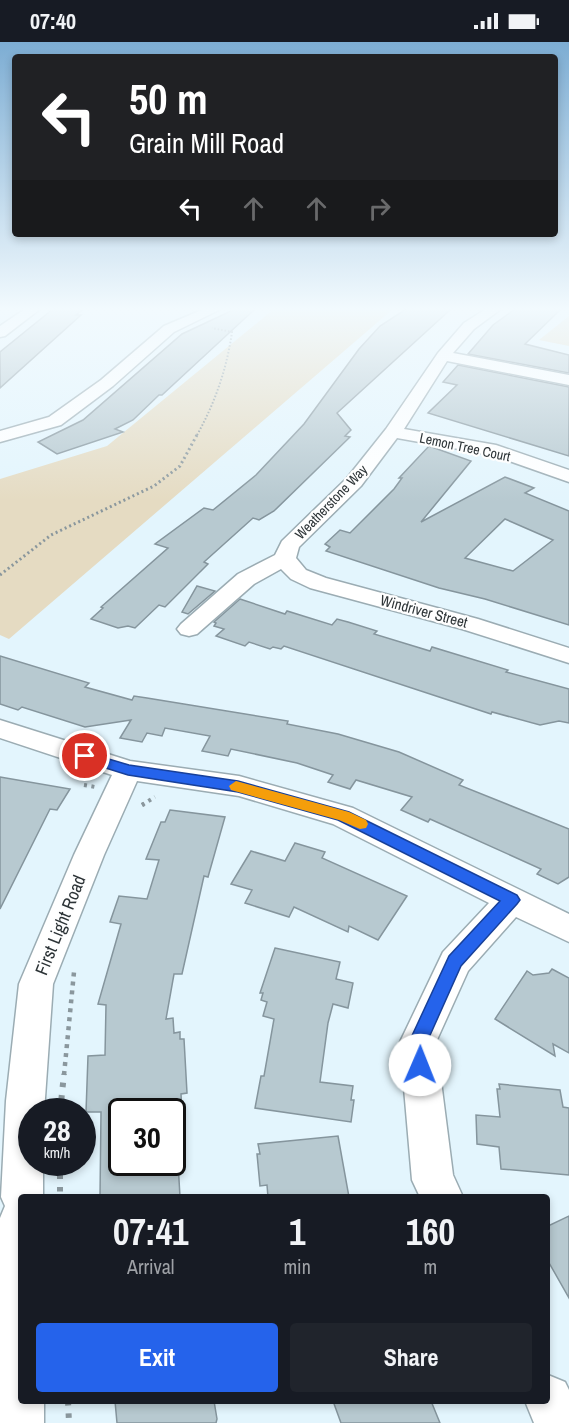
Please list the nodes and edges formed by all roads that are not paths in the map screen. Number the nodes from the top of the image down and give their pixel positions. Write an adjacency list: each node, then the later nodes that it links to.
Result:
1 (118, 373): 6 (street)
2 (432, 373): 5 (street, Weatherstone Way)
3 (535, 373): 4 (street)
4 (569, 380)
5 (393, 432): 7 (street, Lemon Tree Court); 8 (street, Weatherstone Way)
6 (0, 437)
7 (569, 476)
8 (285, 558): 9 (street); 10 (street, Windriver Street)
9 (189, 629)
10 (569, 656)
11 (0, 729): 12 (street)
12 (127, 792): 13 (street); 15 (street, First Light Road)
13 (512, 900): 14 (street); 16 (street)
14 (569, 929)
15 (22, 1194)
16 (440, 1194)
17 (550, 1403): 20 (street)
18 (20, 1404): 19 (street)
19 (20, 1423)
20 (560, 1423)

